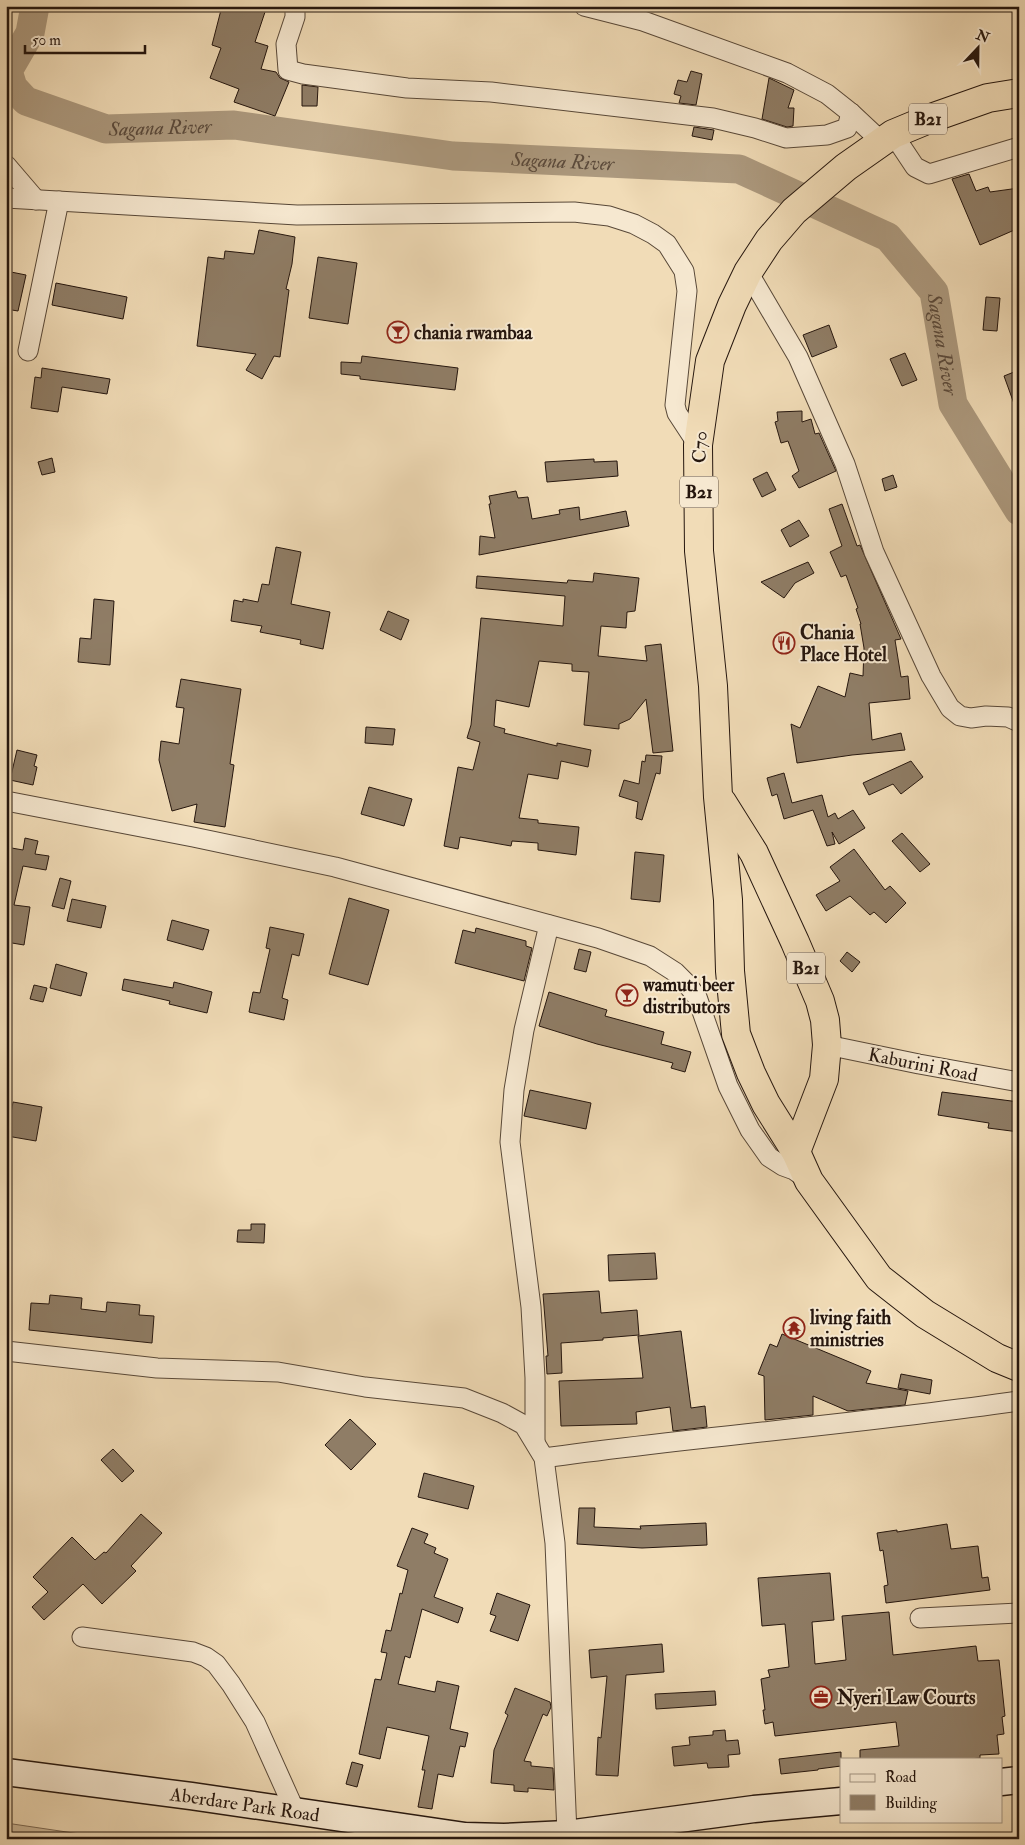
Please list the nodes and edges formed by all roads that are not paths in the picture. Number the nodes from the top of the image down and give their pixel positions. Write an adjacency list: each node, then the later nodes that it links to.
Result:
1 (295, 6): 4 (street)
2 (584, 6): 4 (street)
3 (1019, 93): 5 (highway, B21)
4 (851, 113): 5 (street)
5 (887, 138): 6 (street); 11 (highway, C70 / B21)
6 (1019, 147)
7 (6, 165): 9 (street)
8 (6, 198): 9 (street)
9 (36, 200): 10 (street)
10 (59, 201): 12 (street); 13 (street)
11 (748, 272): 13 (highway, C70 / B21); 14 (street)
12 (28, 351)
13 (698, 445): 15 (highway, C70 / B21)
14 (1019, 722)
15 (718, 797): 18 (highway, B21); 20 (highway, B21)
16 (6, 801): 17 (street)
17 (549, 925): 21 (street); 25 (street)
18 (827, 1045): 19 (street, Kaburini Road); 20 (highway, B21)
19 (1019, 1082)
20 (796, 1152): 21 (highway, B21)
21 (809, 1180): 23 (highway, B21)
22 (6, 1351): 25 (street)
23 (1019, 1367)
24 (1019, 1401): 26 (street)
25 (535, 1441): 26 (street)
26 (544, 1458): 35 (street)
27 (1019, 1612): 28 (street)
28 (920, 1618)
29 (82, 1637): 34 (street)
30 (6, 1772): 34 (street, Aberdare Park Road)
31 (1019, 1780): 32 (street)
32 (1002, 1782)
33 (840, 1802): 35 (street, Aberdare Park Road)
34 (295, 1811): 35 (street, Aberdare Park Road)
35 (567, 1834)

